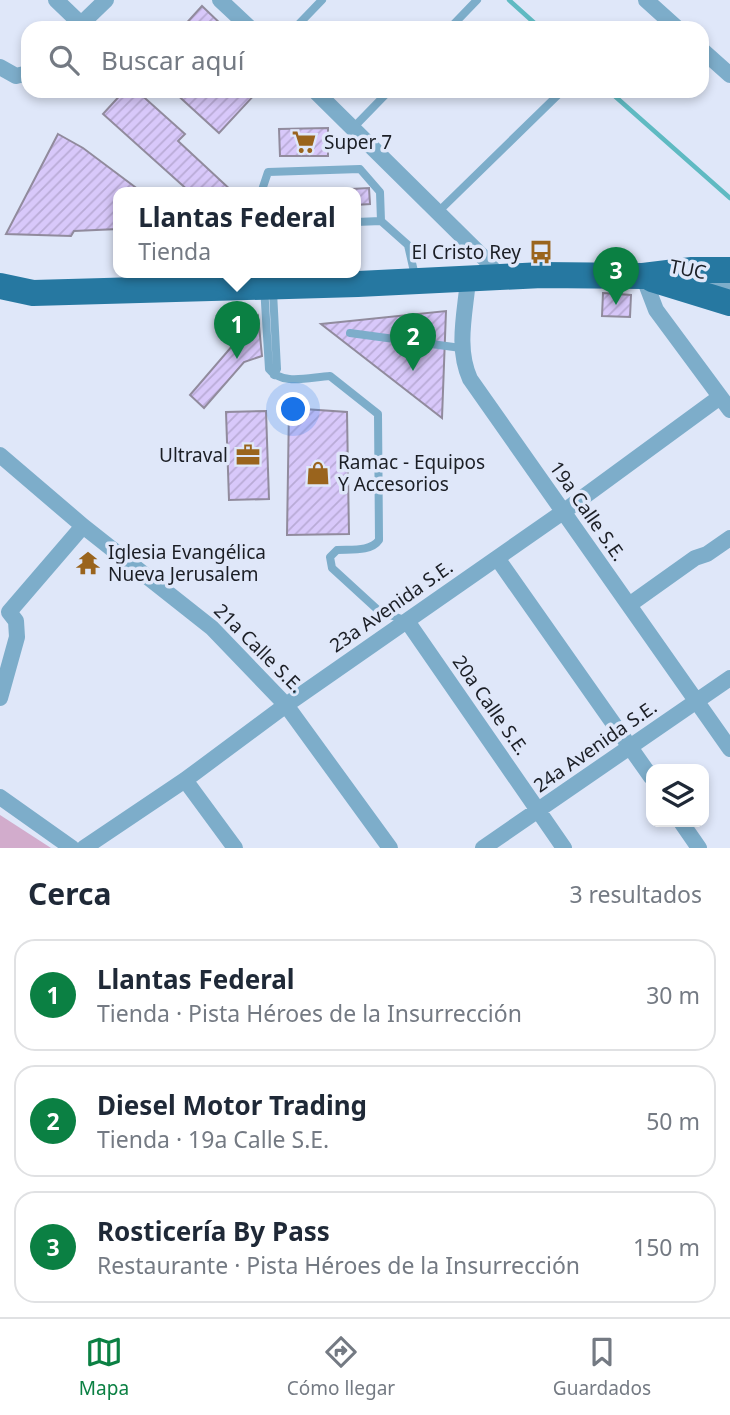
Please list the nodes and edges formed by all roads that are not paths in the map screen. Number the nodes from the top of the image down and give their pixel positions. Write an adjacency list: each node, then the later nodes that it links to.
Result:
1 (56, 0): 7 (street)
2 (106, 0): 8 (street)
3 (220, 0): 9 (street)
4 (322, 0): 10 (lane)
5 (477, 0): 11 (lane)
6 (646, 0): 12 (street)
7 (75, 21)
8 (84, 21)
9 (242, 21)
10 (302, 21)
11 (457, 21)
12 (669, 21)
13 (709, 56): 16 (street)
14 (0, 67): 15 (street)
15 (21, 75)
16 (730, 75)
17 (322, 98): 20 (street)
18 (382, 98): 20 (lane)
19 (555, 98): 22 (lane)
20 (353, 128): 22 (street)
21 (263, 187): 23 (lane)
22 (438, 212): 28 (street)
23 (381, 221): 24 (lane); 30 (lane)
24 (361, 222)
25 (0, 268): 33 (main road)
26 (730, 270): 27 (main road)
27 (643, 276): 28 (main road); 32 (lane, TUC); 34 (lane, TUC); 35 (main road); 38 (street)
28 (481, 279): 30 (main road); 37 (street, 19a Calle S.E.)
29 (268, 280): 30 (main road); 33 (main road); 46 (lane)
30 (417, 282)
31 (0, 286): 33 (main road)
32 (730, 286)
33 (87, 291)
34 (730, 293)
35 (730, 303)
36 (351, 333): 37 (lane)
37 (461, 348): 40 (street, 19a Calle S.E.)
38 (725, 404): 40 (street, 23a Avenida S.E.)
39 (0, 455): 41 (street, 21a Calle S.E.)
40 (563, 512): 43 (street, 23a Avenida S.E.); 44 (street, 19a Calle S.E.)
41 (83, 526): 45 (street); 50 (street, 21a Calle S.E.)
42 (730, 538): 44 (street)
43 (497, 558): 46 (street, 23a Avenida S.E.); 51 (street)
44 (629, 606): 49 (street, 19a Calle S.E.)
45 (4, 611): 48 (street)
46 (407, 621): 50 (street, 23a Avenida S.E.); 56 (street, 20a Calle S.E.)
47 (730, 678): 49 (street, 24a Avenida S.E.)
48 (0, 698)
49 (696, 701): 51 (street, 24a Avenida S.E.); 52 (street, 19a Calle S.E.)
50 (286, 705): 54 (street, 23a Avenida S.E.); 61 (street, 21a Calle S.E.)
51 (631, 747): 53 (street); 56 (street, 24a Avenida S.E.)
52 (730, 749)
53 (646, 770)
54 (185, 780): 59 (street, 23a Avenida S.E.); 60 (street)
55 (0, 797): 58 (street)
56 (539, 811): 62 (street, 24a Avenida S.E.); 63 (street, 20a Calle S.E.)
57 (684, 827): 64 (street)
58 (72, 848)
59 (84, 848)
60 (235, 848)
61 (390, 848)
62 (483, 848)
63 (564, 848)
64 (699, 848)

